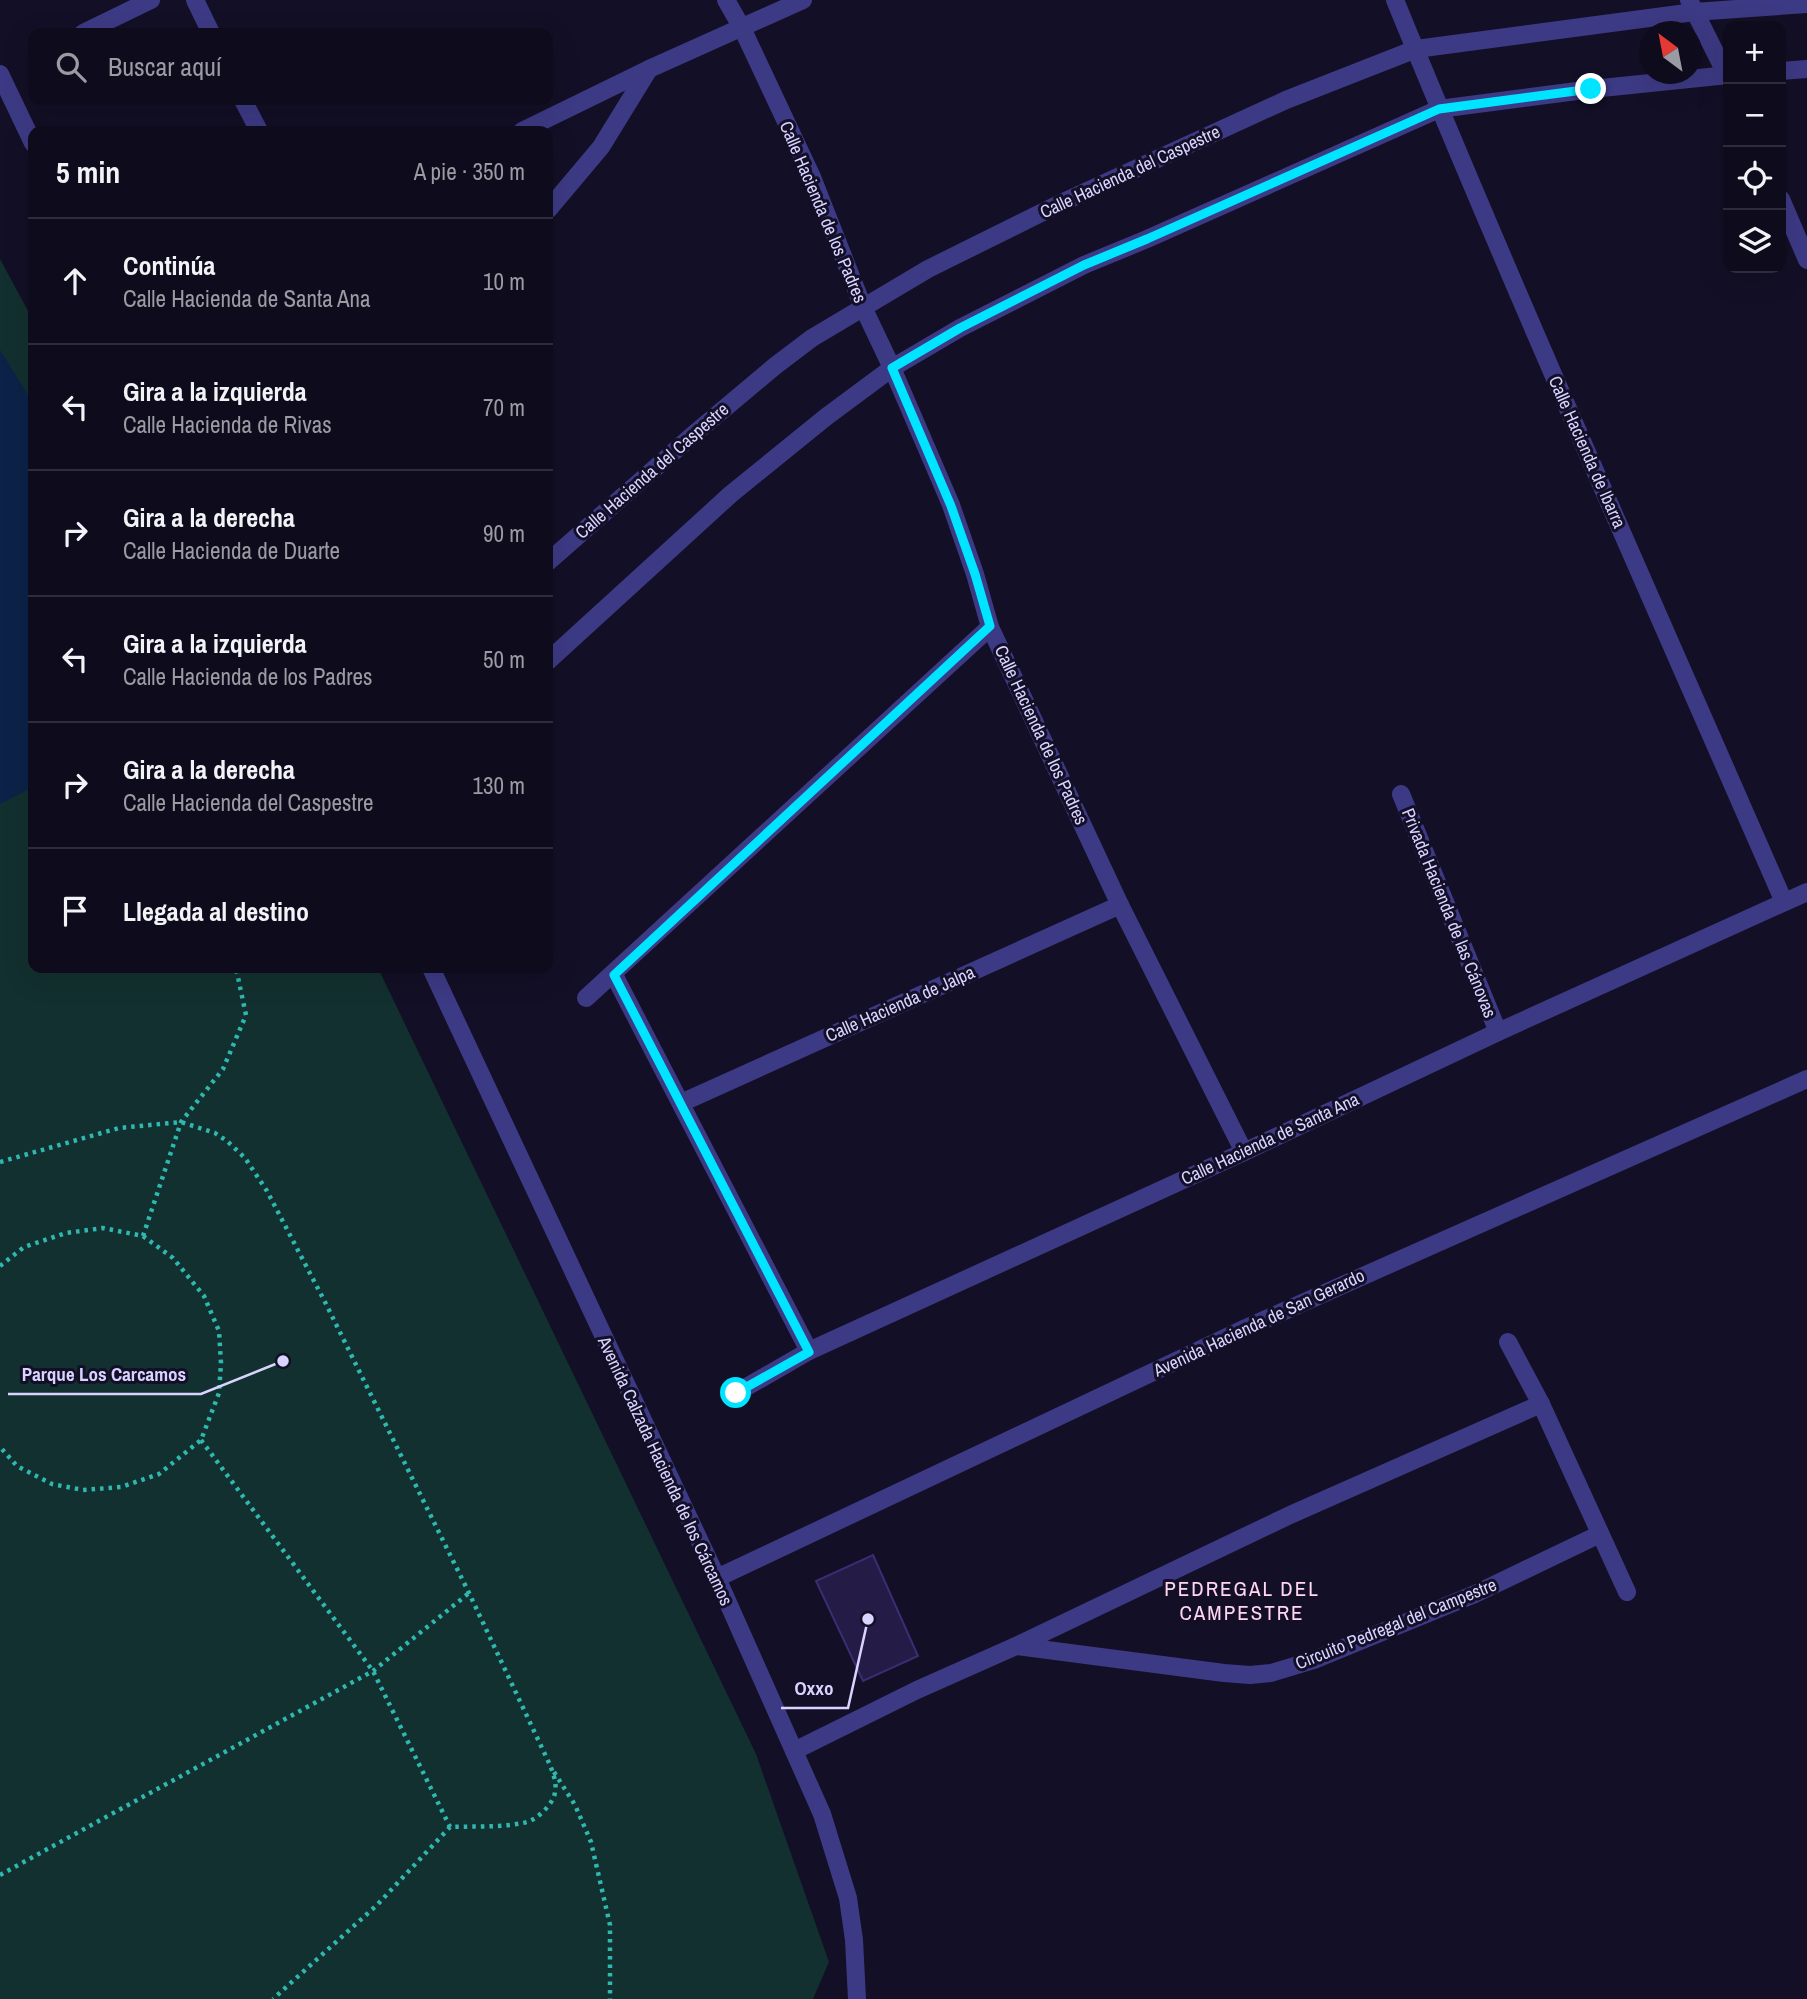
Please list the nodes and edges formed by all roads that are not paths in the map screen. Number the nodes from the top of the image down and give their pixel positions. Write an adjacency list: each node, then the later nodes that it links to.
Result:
1 (151, 0): 8 (street)
2 (195, 0): 9 (street)
3 (726, 0): 10 (street, Calle Hacienda de los Padres)
4 (803, 0): 10 (street)
5 (1395, 0): 11 (street, Calle Hacienda de Ibarra)
6 (1807, 4): 7 (street, Calle Hacienda del Caspestre)
7 (1691, 6): 11 (street, Calle Hacienda del Caspestre); 12 (street)
8 (93, 28)
9 (209, 28)
10 (742, 28): 13 (street); 26 (street, Calle Hacienda de los Padres)
11 (1416, 49): 19 (street, Calle Hacienda de Ibarra); 26 (street, Calle Hacienda del Caspestre)
12 (1723, 67)
13 (649, 69): 21 (street); 23 (street)
14 (1807, 69): 15 (street)
15 (1786, 71)
16 (0, 74): 22 (street)
17 (1723, 76): 19 (street)
18 (246, 105): 20 (street)
19 (1439, 109): 27 (street); 33 (street, Calle Hacienda de Ibarra)
20 (256, 126)
21 (532, 126)
22 (28, 133)
23 (553, 204)
24 (1786, 210): 25 (street)
25 (1807, 260)
26 (863, 307): 27 (street, Calle Hacienda de los Padres); 28 (street, Calle Hacienda del Caspestre)
27 (892, 368): 29 (street, Calle Hacienda de los Padres); 30 (street)
28 (553, 558)
29 (990, 626): 34 (street, Calle Hacienda de los Padres); 36 (street)
30 (553, 656)
31 (1401, 794): 38 (street, Privada Hacienda de las Cánovas)
32 (1807, 892): 33 (street, Calle Hacienda de Santa Ana)
33 (1784, 902): 38 (street, Calle Hacienda de Santa Ana)
34 (1119, 905): 40 (street, Calle Hacienda de Jalpa); 41 (street, Calle Hacienda de los Padres)
35 (433, 973): 47 (street, Avenida Calzada Hacienda de los Cárcamos)
36 (614, 975): 37 (street); 40 (street)
37 (586, 998)
38 (1497, 1032): 41 (street, Calle Hacienda de Santa Ana)
39 (1807, 1079): 47 (street, Avenida Hacienda de San Gerardo)
40 (681, 1103): 43 (street)
41 (1244, 1152): 43 (street, Calle Hacienda de Santa Ana)
42 (1508, 1342): 45 (street)
43 (809, 1352): 44 (street, Calle Hacienda de Santa Ana)
44 (736, 1393)
45 (1541, 1404): 46 (street); 49 (street)
46 (1600, 1534): 48 (street); 49 (street, Circuito Pedregal del Campestre)
47 (717, 1578): 50 (street, Avenida Calzada Hacienda de los Cárcamos)
48 (1627, 1592)
49 (1016, 1646): 50 (street)
50 (794, 1751): 51 (street, Avenida Calzada Hacienda de los Cárcamos)
51 (855, 1995)

